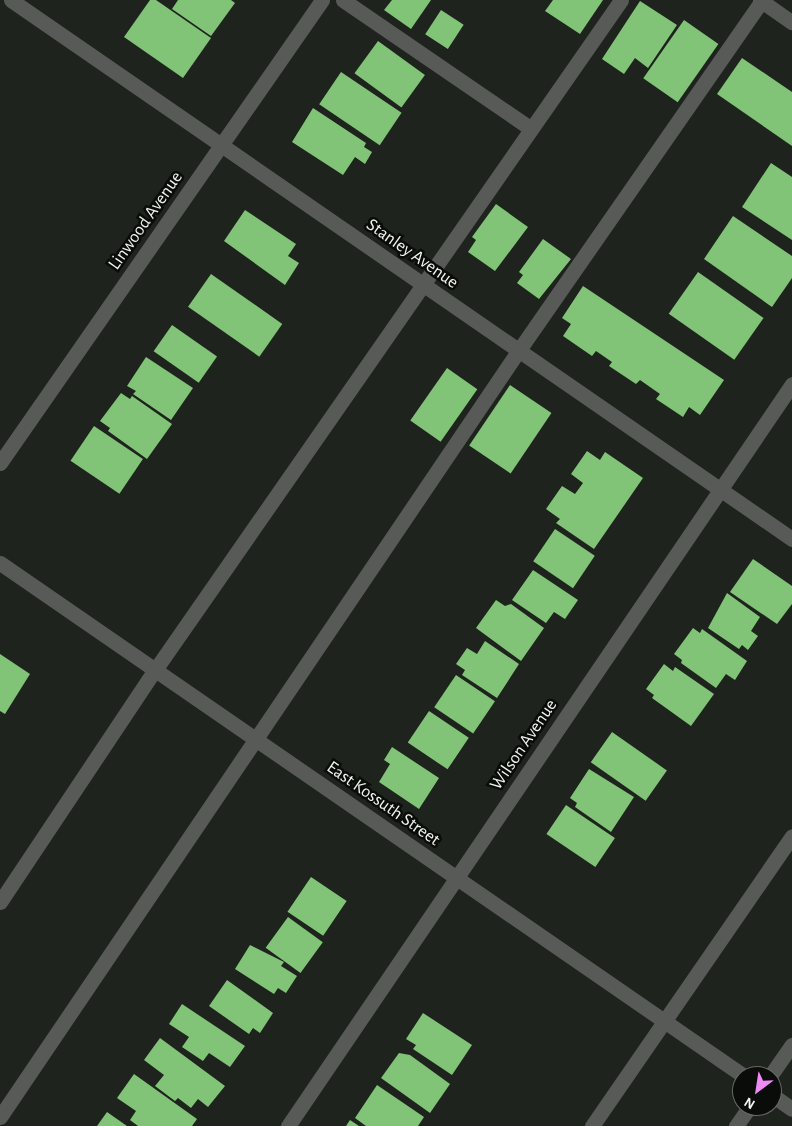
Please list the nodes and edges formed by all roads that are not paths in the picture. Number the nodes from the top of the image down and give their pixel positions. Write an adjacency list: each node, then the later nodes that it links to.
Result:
1 (11, 0): 8 (street, Stanley Avenue)
2 (322, 0): 8 (street, Linwood Avenue)
3 (343, 0): 7 (street)
4 (621, 0): 7 (street)
5 (761, 0): 6 (street); 10 (street)
6 (792, 22)
7 (530, 128): 9 (street)
8 (221, 145): 9 (street, Stanley Avenue); 12 (street, Linwood Avenue)
9 (422, 284): 10 (street, Stanley Avenue); 16 (street)
10 (519, 350): 13 (street, Stanley Avenue); 17 (street)
11 (792, 384): 13 (street, Wilson Avenue)
12 (0, 463)
13 (719, 488): 14 (street, Stanley Avenue); 19 (street, Wilson Avenue)
14 (792, 539)
15 (0, 564): 16 (street, East Kossuth Street)
16 (155, 670): 17 (street, East Kossuth Street); 20 (street)
17 (255, 739): 19 (street, East Kossuth Street); 25 (street)
18 (792, 836): 21 (street)
19 (457, 878): 21 (street, East Kossuth Street); 26 (street, Wilson Avenue)
20 (0, 902)
21 (664, 1021): 24 (street, East Kossuth Street); 27 (street)
22 (792, 1045): 23 (street)
23 (777, 1066)
24 (732, 1068)
25 (0, 1117)
26 (288, 1126)
27 (592, 1126)

